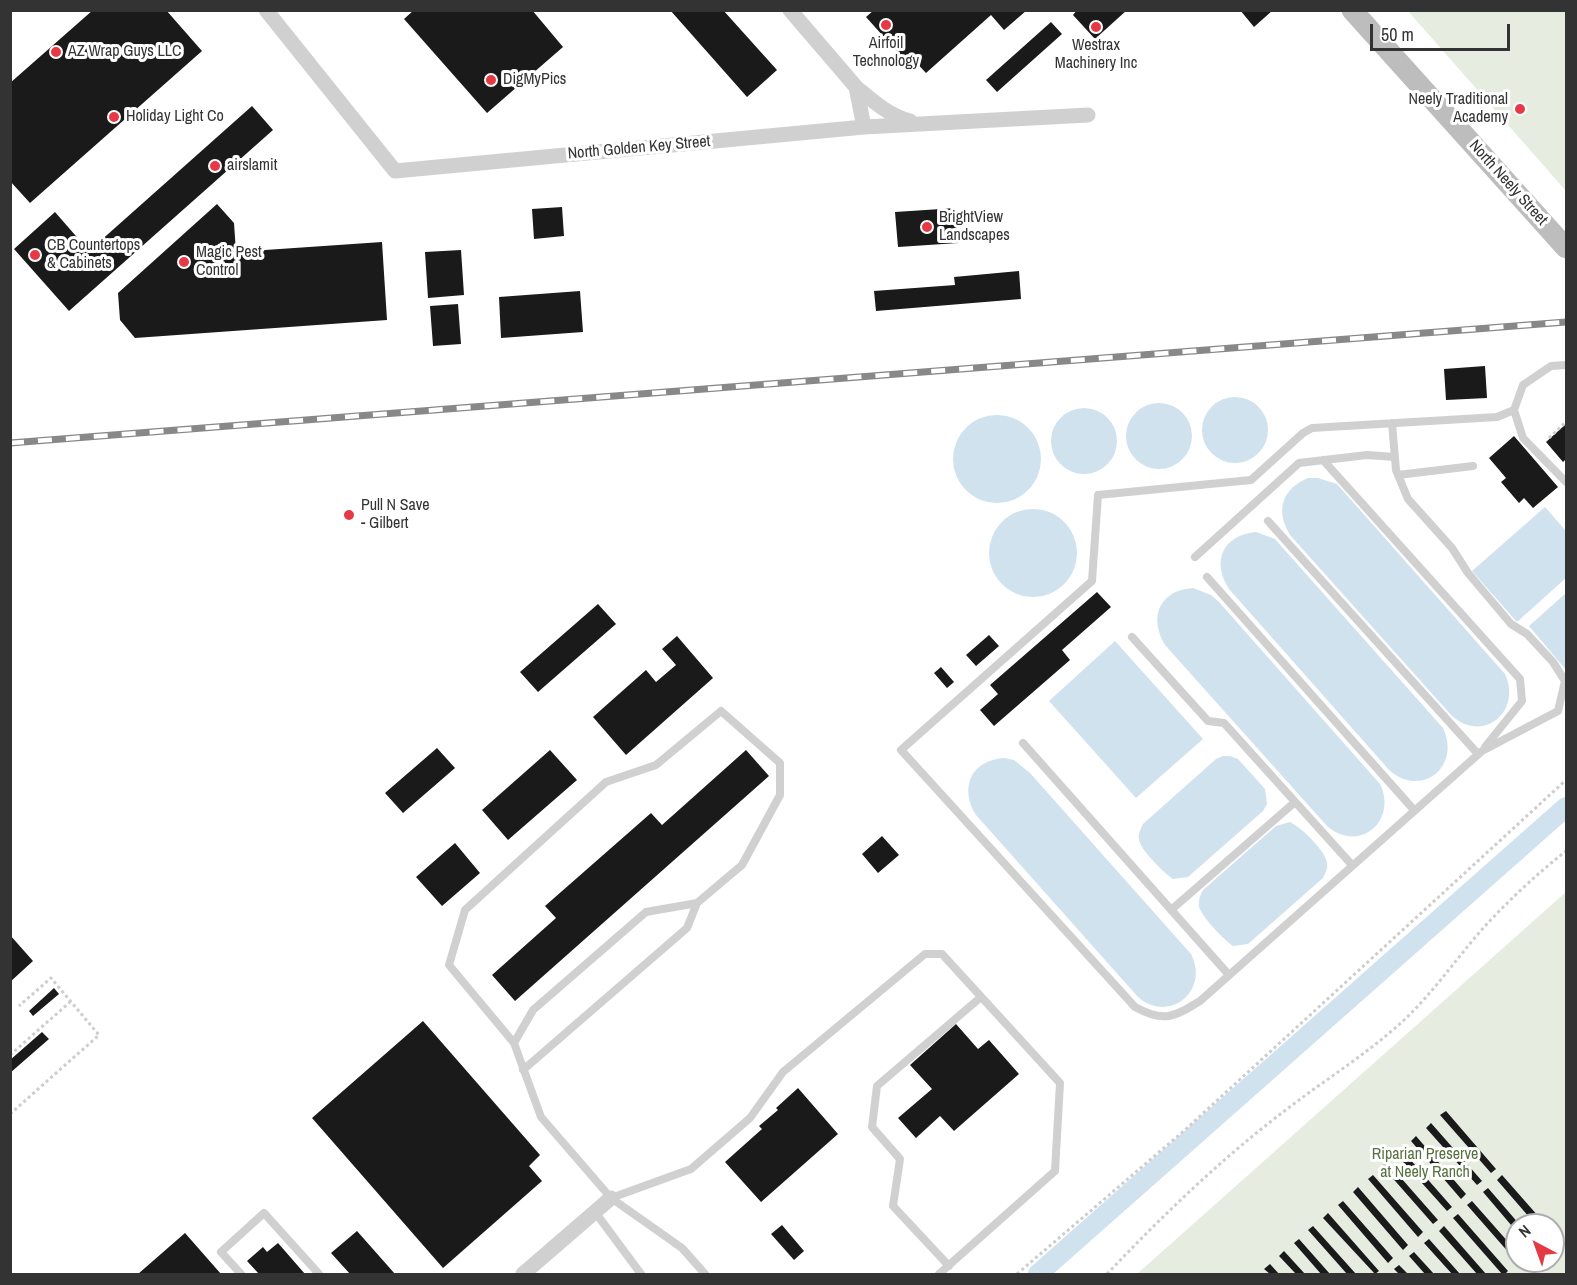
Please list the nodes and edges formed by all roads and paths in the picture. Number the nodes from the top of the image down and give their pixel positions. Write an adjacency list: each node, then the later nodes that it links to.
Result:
1 (266, 10): 7 (street, North Golden Key Street)
2 (790, 10): 4 (street)
3 (1352, 10): 8 (street, North Neely Street)
4 (856, 87): 6 (street); 7 (street)
5 (1088, 115): 6 (street, North Golden Key Street)
6 (919, 124): 7 (street, North Golden Key Street)
7 (864, 127)
8 (1566, 248)
9 (1566, 365): 10 (lane)
10 (1514, 410): 12 (lane); 18 (lane)
11 (1566, 422): 13 (path)
12 (1392, 423): 14 (lane); 33 (lane)
13 (1549, 438)
14 (1395, 457): 15 (lane); 17 (lane)
15 (1323, 460): 20 (lane); 25 (lane)
16 (1473, 466): 17 (lane)
17 (1398, 476): 23 (lane)
18 (1566, 482)
19 (1268, 521): 25 (lane)
20 (1195, 557)
21 (1207, 577): 28 (lane)
22 (1132, 637): 27 (lane)
23 (1564, 700): 25 (lane)
24 (1023, 743): 32 (lane)
25 (1480, 752): 28 (lane)
26 (1566, 780): 50 (path)
27 (1295, 802): 30 (lane); 32 (lane)
28 (1414, 810): 30 (lane)
29 (1566, 851): 51 (path)
30 (1352, 865): 33 (lane)
31 (698, 903): 37 (lane); 37 (lane); 39 (lane)
32 (1171, 910): 33 (lane)
33 (1229, 975)
34 (981, 997): 41 (lane); 43 (lane); 43 (lane)
35 (70, 1002): 36 (path); 38 (path); 40 (path)
36 (19, 1006)
37 (514, 1043): 39 (lane)
38 (10, 1055)
39 (523, 1070): 41 (lane)
40 (10, 1114)
41 (611, 1197): 42 (street); 48 (lane)
42 (595, 1212): 46 (street); 47 (lane)
43 (949, 1266): 49 (lane)
44 (241, 1275): 45 (lane)
45 (319, 1275)
46 (523, 1275)
47 (640, 1275)
48 (705, 1275)
49 (939, 1275)
50 (1017, 1275)
51 (1107, 1275)

